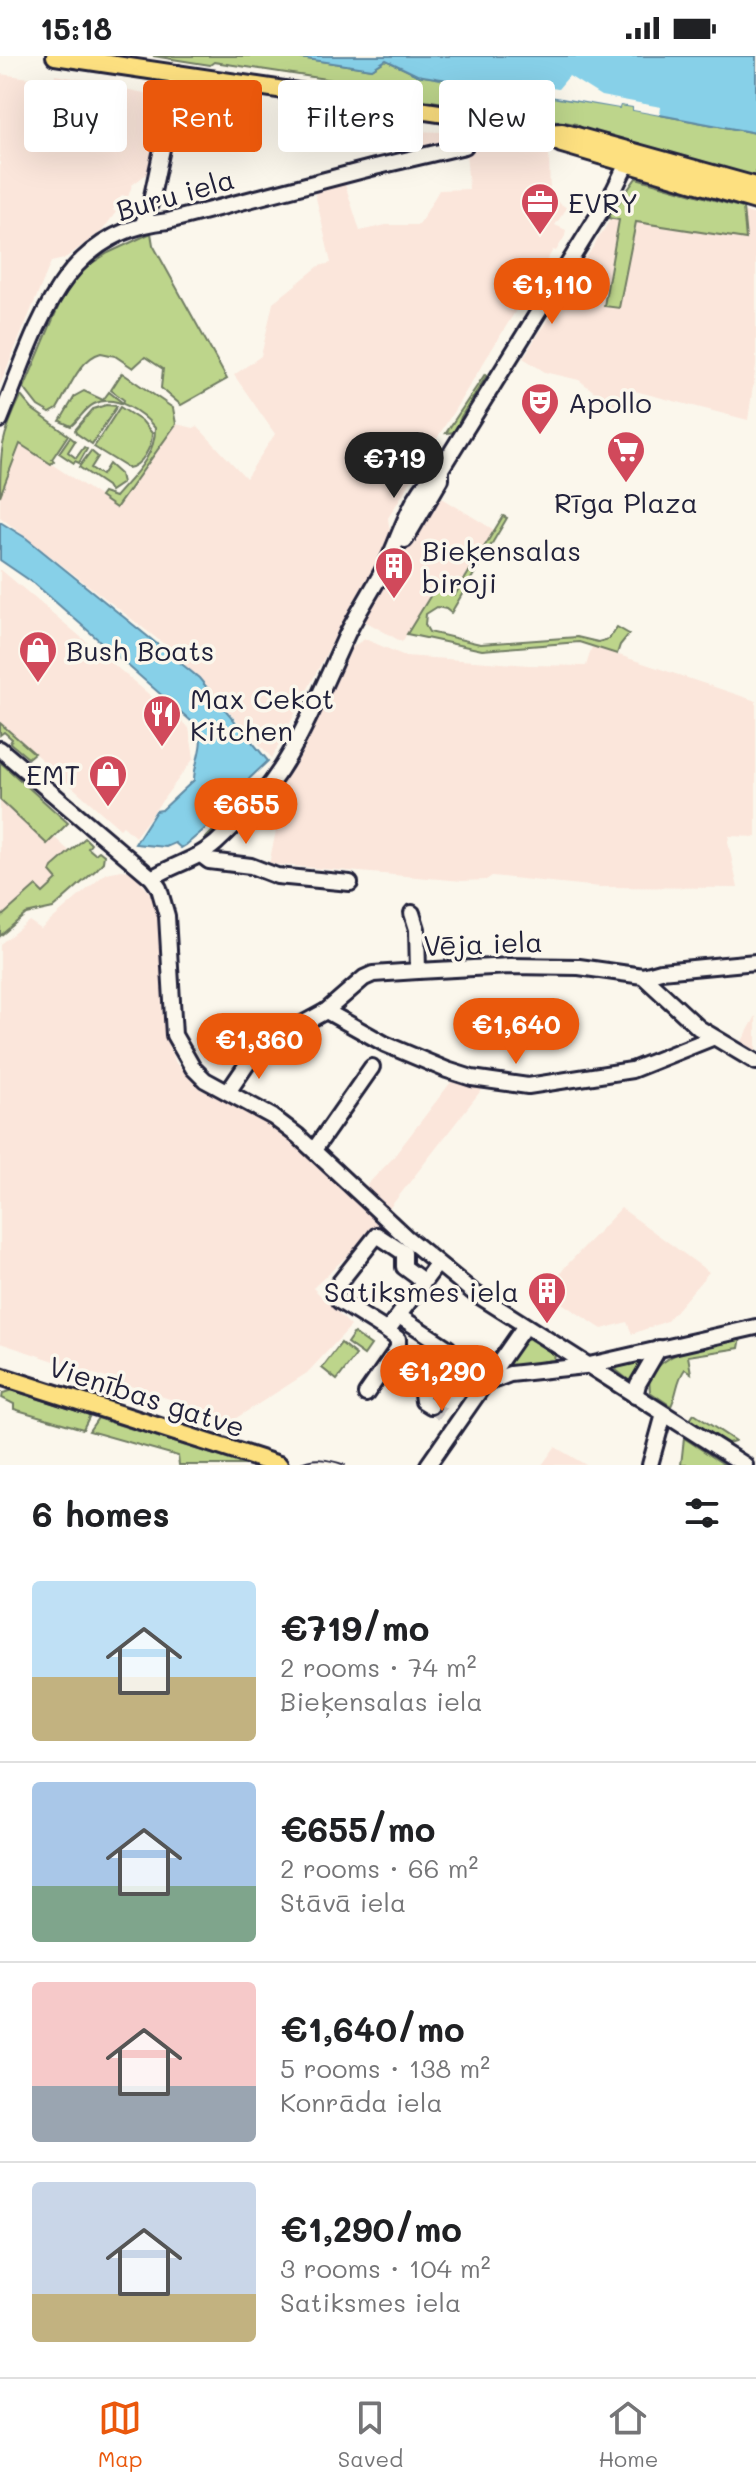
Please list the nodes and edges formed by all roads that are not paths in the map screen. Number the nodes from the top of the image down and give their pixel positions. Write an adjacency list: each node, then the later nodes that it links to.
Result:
1 (55, 56): 2 (main road)
2 (178, 73): 4 (main road); 7 (street)
3 (439, 152): 7 (street, Buru iela)
4 (630, 158): 5 (main road); 6 (main road); 10 (street)
5 (756, 186)
6 (756, 201)
7 (143, 224): 8 (street, Buru iela)
8 (0, 420)
9 (0, 749): 11 (street)
10 (201, 855): 11 (street); 12 (street)
11 (152, 878): 21 (street)
12 (350, 883)
13 (412, 913): 15 (street)
14 (756, 962): 16 (street, Vēja iela)
15 (418, 971): 16 (street, Vēja iela); 17 (street, Vēja iela)
16 (643, 976): 18 (street)
17 (326, 1011): 18 (street); 21 (street, Vēja iela)
18 (712, 1038): 19 (street)
19 (756, 1062)
20 (372, 1067): 22 (street)
21 (228, 1092): 22 (street)
22 (314, 1150): 23 (street)
23 (437, 1264): 24 (street); 26 (street)
24 (423, 1281): 25 (street); 28 (street)
25 (399, 1316): 28 (street); 35 (street)
26 (524, 1327): 30 (street); 32 (street)
27 (756, 1327): 29 (street)
28 (387, 1331): 33 (street)
29 (659, 1348): 30 (street); 34 (street)
30 (585, 1366): 32 (street); 34 (street)
31 (0, 1376): 37 (main road, Vienības gatve)
32 (487, 1383): 38 (street)
33 (366, 1394)
34 (635, 1396): 36 (street)
35 (431, 1406)
36 (664, 1414): 39 (street); 40 (street)
37 (279, 1465)
38 (428, 1465)
39 (650, 1465)
40 (745, 1465)

